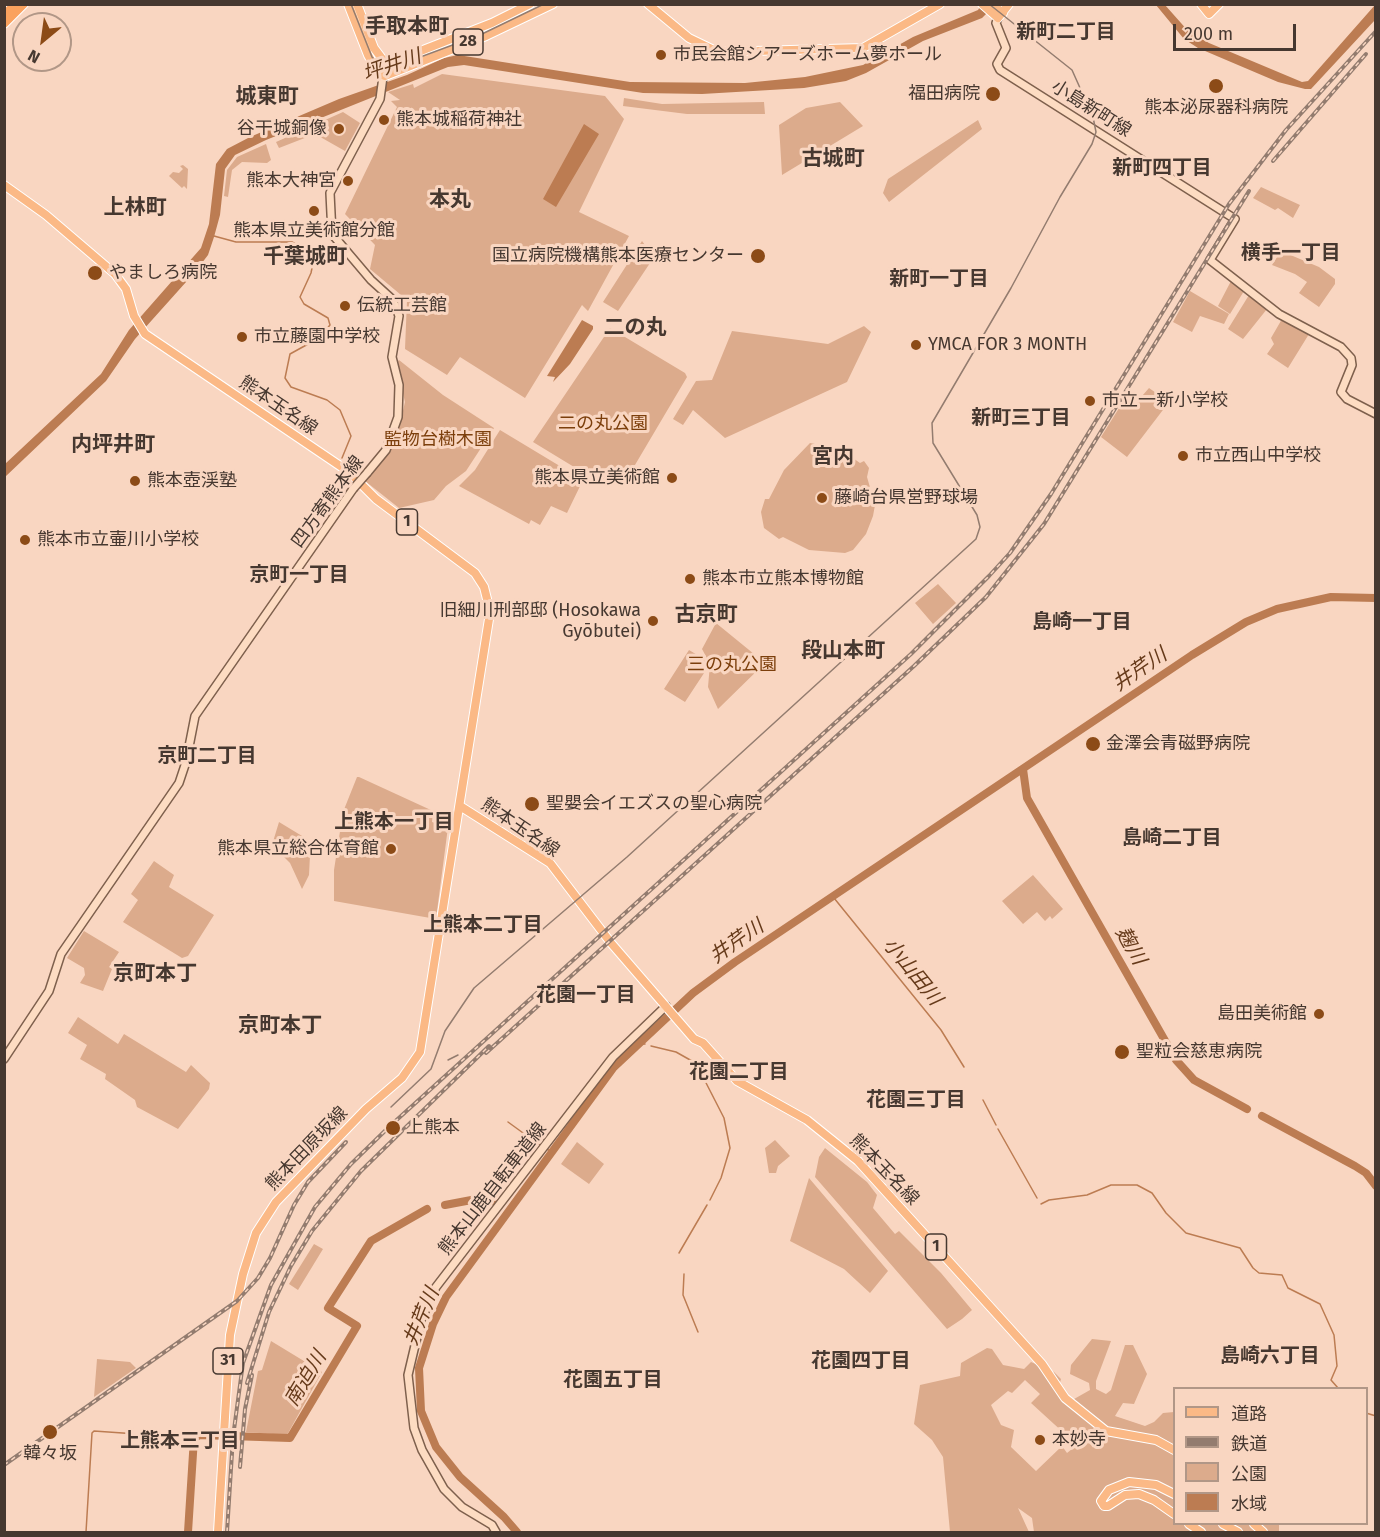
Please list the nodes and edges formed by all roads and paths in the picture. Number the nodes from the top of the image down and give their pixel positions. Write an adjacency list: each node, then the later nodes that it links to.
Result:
1 (15, 4): 14 (highway)
2 (24, 4): 15 (highway)
3 (348, 4): 17 (main road)
4 (357, 4): 16 (main road)
5 (530, 4): 16 (main road, 28)
6 (553, 4): 17 (main road, 28)
7 (648, 4): 8 (main road)
8 (940, 4)
9 (982, 4): 13 (main road)
10 (1009, 4): 13 (main road)
11 (1201, 4): 12 (main road)
12 (1219, 4)
13 (996, 11): 19 (main road, 小島新町線)
14 (4, 15)
15 (4, 24)
16 (386, 62): 17 (main road)
17 (381, 79): 22 (main road, 四方寄熊本線, bridge)
18 (4, 185): 20 (main road, 熊本玉名線 / 1)
19 (1376, 414)
20 (460, 806): 21 (main road, 熊本玉名線 / 1); 27 (main road, 熊本田原坂線 / 31)
21 (667, 1007): 23 (main road, 熊本玉名線 / 1); 28 (main road, 熊本山鹿自転車道線)
22 (4, 1059)
23 (1173, 1449)
24 (1173, 1494): 25 (main road)
25 (1173, 1513)
26 (1225, 1525): 29 (main road)
27 (218, 1533)
28 (496, 1533)
29 (1238, 1533)

